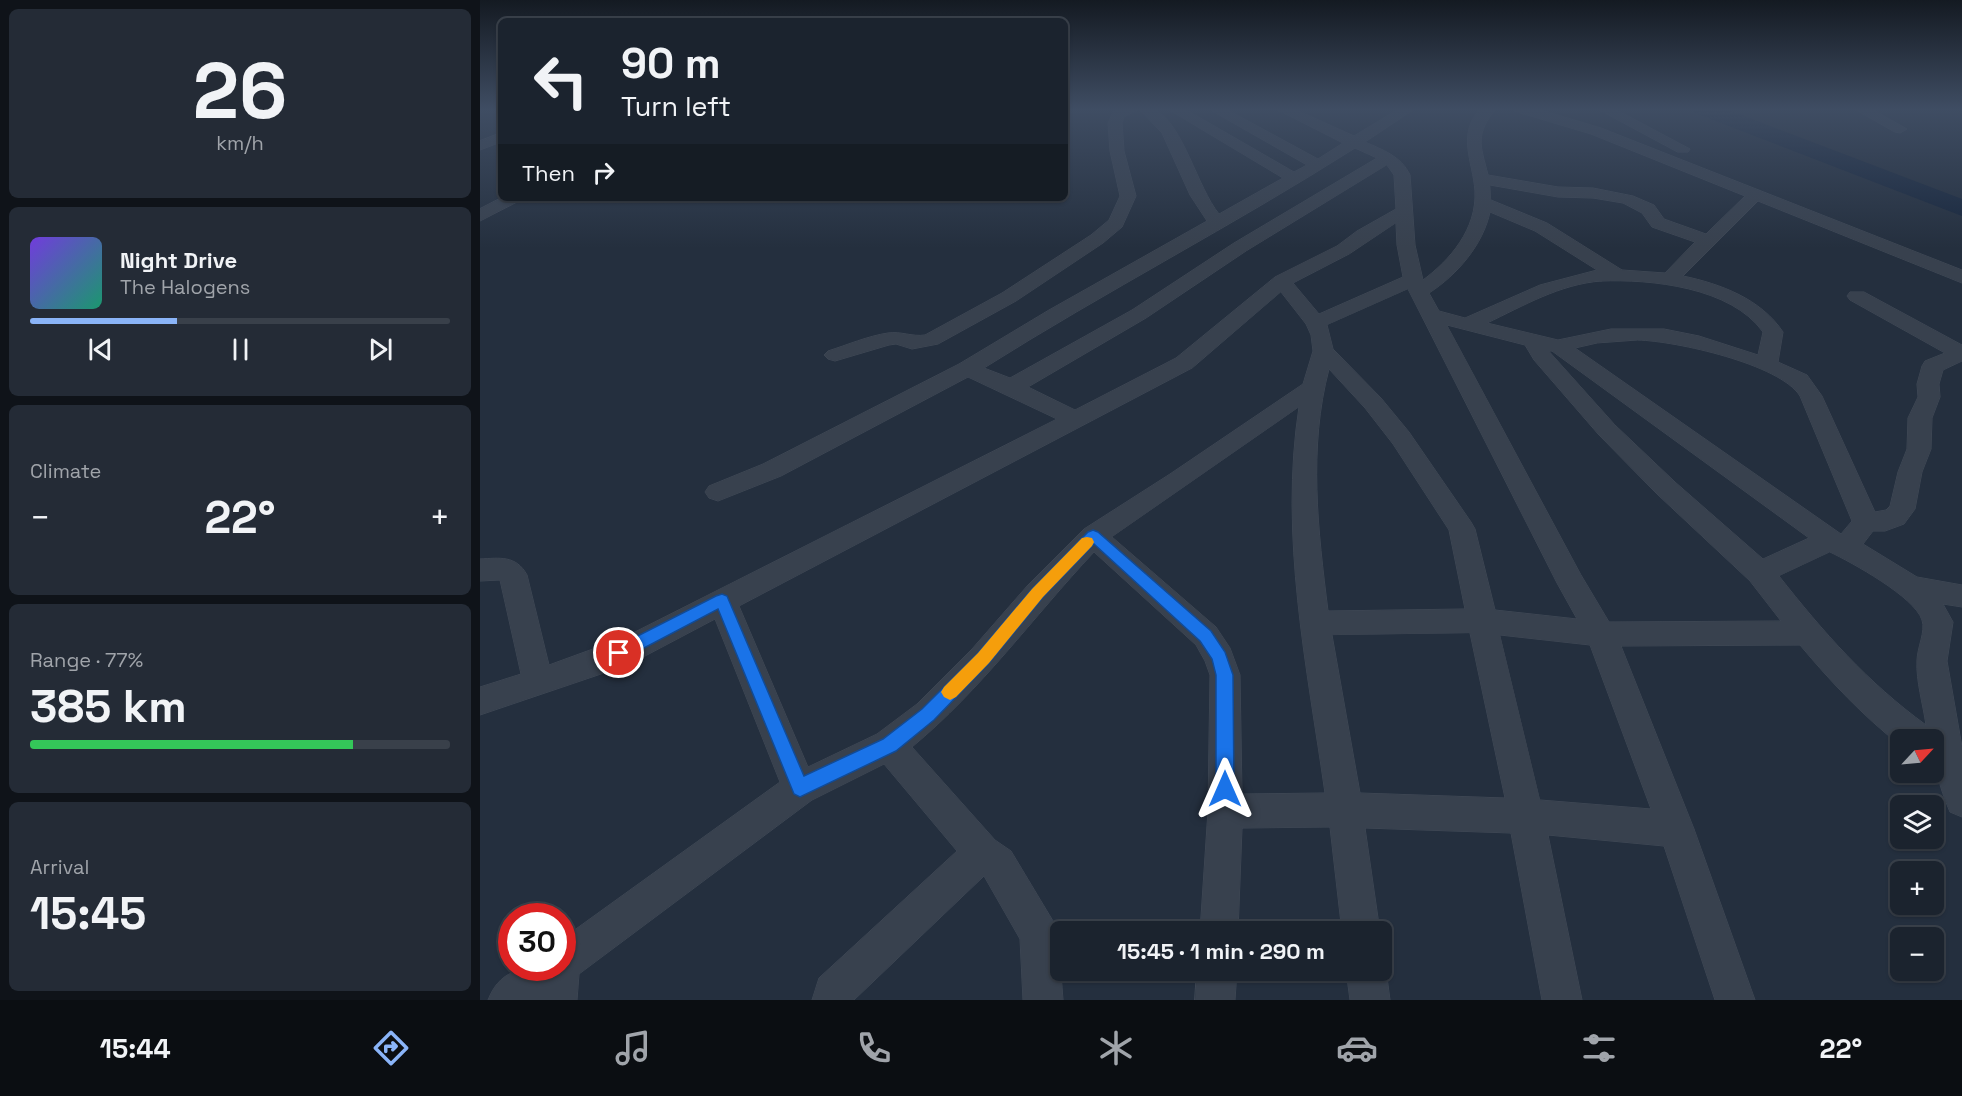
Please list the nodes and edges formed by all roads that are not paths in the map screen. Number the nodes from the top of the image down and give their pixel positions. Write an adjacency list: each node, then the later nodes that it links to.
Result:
1 (1118, 155): 34 (street)
2 (1179, 155): 20 (street)
3 (1253, 155): 12 (street)
4 (1299, 155): 11 (street)
5 (1334, 155): 11 (street)
6 (1382, 155): 10 (street)
7 (1476, 155): 13 (street)
8 (1655, 155): 14 (street)
9 (1695, 155): 19 (street)
10 (1388, 158): 17 (street); 37 (street)
11 (1318, 165): 12 (street)
12 (1294, 179): 20 (street)
13 (1481, 179): 16 (street); 21 (street)
14 (1755, 195): 19 (street); 21 (street)
15 (507, 201): 18 (street)
16 (1483, 203): 22 (street); 26 (street)
17 (1405, 211): 25 (street); 26 (street)
18 (482, 214)
19 (1809, 216): 23 (street)
20 (1217, 223): 36 (street)
21 (1707, 240): 24 (street)
22 (1617, 275): 24 (street); 29 (street)
23 (1962, 277)
24 (1670, 279): 35 (street)
25 (1282, 281): 28 (street); 39 (street)
26 (1421, 295): 28 (street); 29 (street); 52 (street)
27 (1857, 296): 33 (street)
28 (1316, 323): 32 (street)
29 (1470, 323): 30 (street)
30 (1533, 341): 31 (street); 45 (street)
31 (1559, 347): 35 (street); 43 (street)
32 (1323, 351): 38 (street); 49 (street)
33 (1962, 354): 41 (street)
34 (836, 355)
35 (1767, 366): 41 (street)
36 (967, 369): 37 (street); 40 (street)
37 (1011, 387): 39 (street)
38 (1313, 387): 42 (street); 50 (street)
39 (1073, 418): 48 (street)
40 (718, 492)
41 (1866, 522): 43 (street)
42 (1093, 536): 57 (street); 62 (street)
43 (1838, 543): 45 (street); 46 (street)
44 (480, 570): 53 (street)
45 (1760, 573): 51 (street)
46 (1910, 587): 47 (street); 56 (street)
47 (1962, 596)
48 (722, 600): 53 (street); 59 (street)
49 (1481, 621): 50 (street); 52 (street); 63 (street)
50 (1315, 623): 61 (street)
51 (1807, 633): 52 (street); 55 (street)
52 (1601, 634): 64 (street)
53 (538, 681): 54 (street)
54 (480, 701)
55 (1905, 729)
56 (1938, 729)
57 (890, 745): 59 (street); 65 (street)
58 (1944, 761): 60 (street)
59 (800, 788): 68 (street)
60 (1962, 800)
61 (1345, 810): 62 (street); 63 (street); 67 (street)
62 (1225, 811): 66 (street)
63 (1526, 816): 64 (street); 79 (street)
64 (1676, 828): 80 (street)
65 (982, 853): 75 (street); 76 (street)
66 (1220, 921)
67 (1360, 921)
68 (576, 953)
69 (538, 981): 73 (street)
70 (558, 981): 74 (street)
71 (1216, 981): 77 (street)
72 (1367, 981): 78 (street)
73 (508, 1000)
74 (557, 1000)
75 (832, 1000)
76 (1043, 1000)
77 (1215, 1000)
78 (1370, 1000)
79 (1562, 1000)
80 (1736, 1000)

